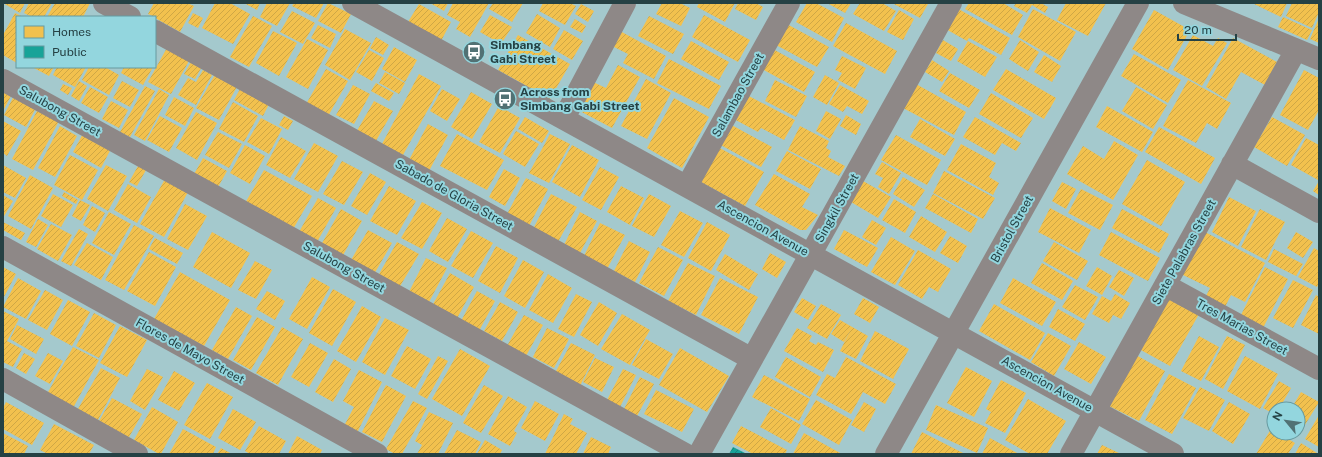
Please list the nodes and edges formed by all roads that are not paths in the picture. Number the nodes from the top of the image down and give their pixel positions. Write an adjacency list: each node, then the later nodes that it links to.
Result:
1 (104, 3): 8 (street)
2 (353, 3): 13 (street, Ascencion Avenue)
3 (625, 3): 13 (street)
4 (789, 3): 15 (street, Salambao Street)
5 (951, 3): 18 (street, Singkil Street)
6 (1138, 3): 20 (street, Bristol Street)
7 (1184, 3): 10 (street)
8 (128, 16)
9 (156, 32): 21 (street, Sabado de Gloria Street)
10 (1296, 50): 11 (street); 14 (street, Siete Palabras Street)
11 (1319, 59)
12 (3, 80): 27 (street, Salubong Street)
13 (564, 118): 15 (street, Ascencion Avenue)
14 (1232, 164): 16 (street); 19 (street, Siete Palabras Street)
15 (687, 186): 18 (street, Ascencion Avenue)
16 (1319, 212)
17 (3, 247): 26 (street, Flores de Mayo Street)
18 (811, 254): 20 (street, Ascencion Avenue); 21 (street, Singkil Street)
19 (1165, 285): 22 (street, Tres Marias Street); 24 (street, Siete Palabras Street)
20 (955, 333): 24 (street, Ascencion Avenue); 29 (street, Bristol Street)
21 (752, 359): 28 (street, Singkil Street)
22 (1319, 369)
23 (3, 379): 25 (street)
24 (1095, 411): 30 (street, Siete Palabras Street); 31 (street, Ascencion Avenue)
25 (125, 451)
26 (377, 454)
27 (684, 454)
28 (699, 454)
29 (886, 454)
30 (1071, 454)
31 (1173, 454)

